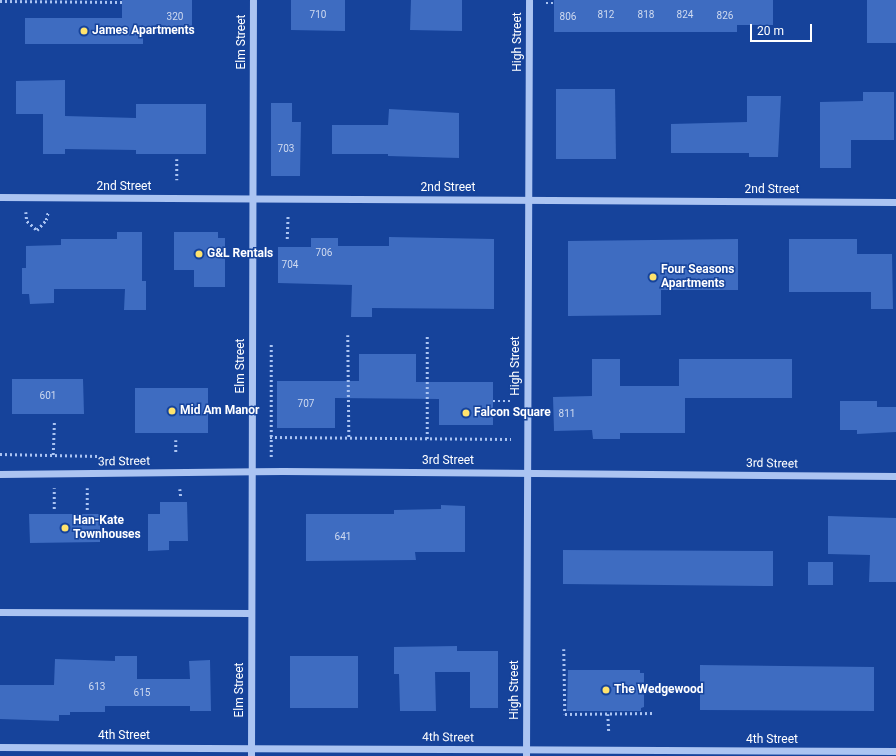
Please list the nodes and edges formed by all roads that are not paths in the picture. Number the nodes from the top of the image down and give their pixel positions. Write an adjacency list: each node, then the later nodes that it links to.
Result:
1 (253, 0): 4 (street, Elm Street)
2 (529, 0): 5 (street, High Street)
3 (0, 197): 4 (street, 2nd Street)
4 (253, 199): 5 (street, 2nd Street); 7 (street, Elm Street)
5 (528, 199): 6 (street, 2nd Street); 8 (street, High Street)
6 (896, 202)
7 (252, 472): 8 (street, 3rd Street); 9 (street, 3rd Street); 12 (street, Elm Street)
8 (527, 473): 10 (street, 3rd Street); 16 (street, High Street)
9 (0, 474)
10 (896, 476)
11 (0, 612): 12 (street)
12 (251, 613): 14 (street, Elm Street)
13 (0, 747): 14 (street, 4th Street)
14 (251, 747): 16 (street, 4th Street); 17 (street, Elm Street)
15 (896, 751): 16 (street, 4th Street)
16 (526, 753)
17 (251, 756)

